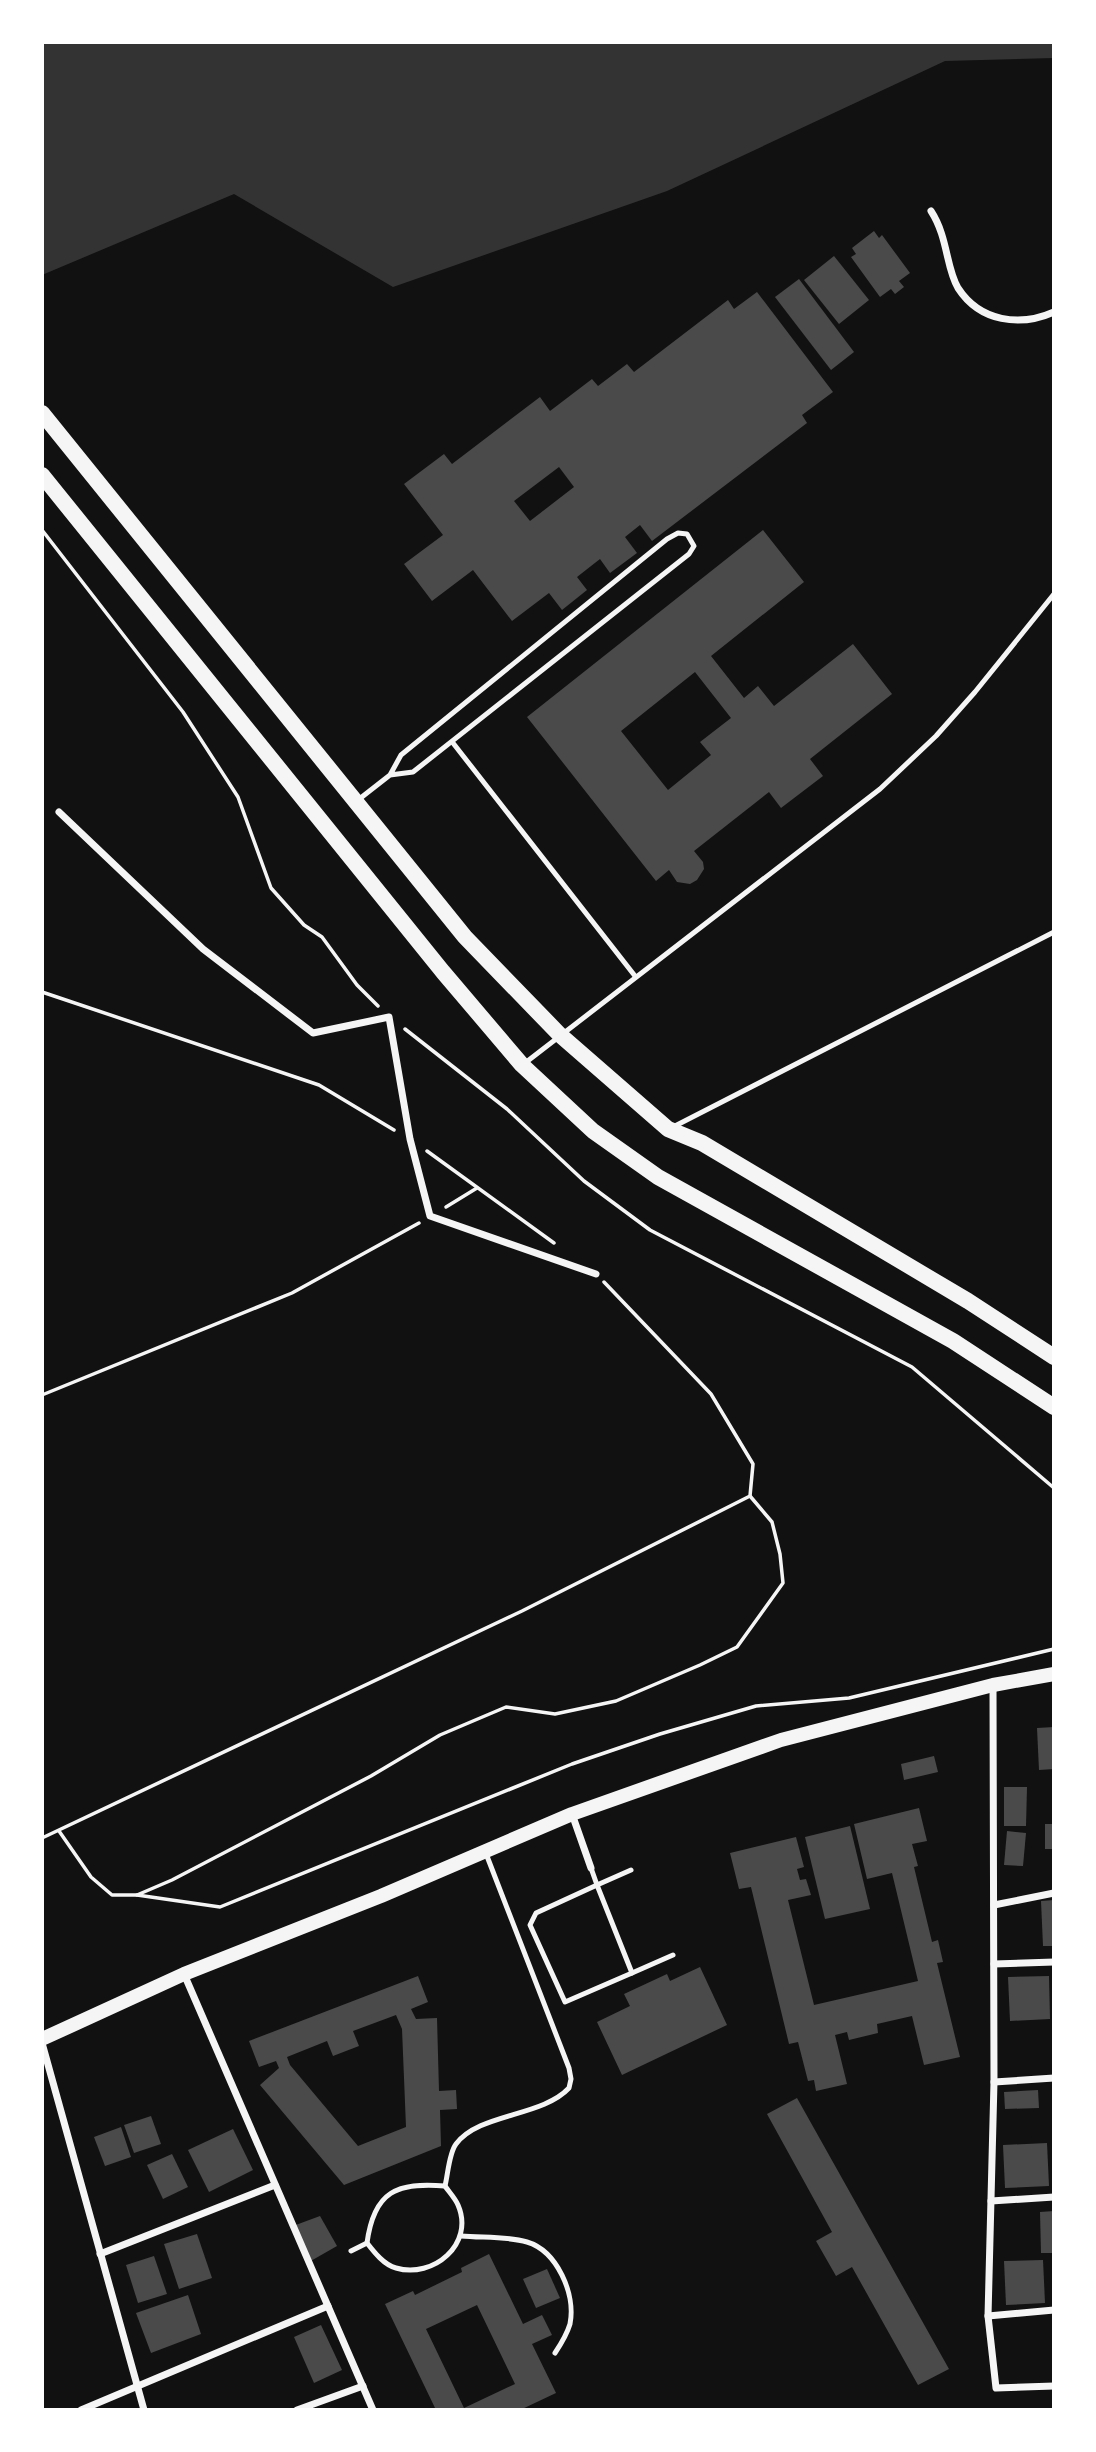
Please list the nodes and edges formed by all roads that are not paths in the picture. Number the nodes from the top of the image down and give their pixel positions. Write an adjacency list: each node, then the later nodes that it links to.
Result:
1 (931, 211): 2 (street)
2 (1054, 312)
3 (42, 413): 8 (highway)
4 (42, 475): 13 (highway)
5 (1054, 594): 11 (lane)
6 (453, 743): 7 (lane); 7 (lane); 11 (lane)
7 (390, 775): 8 (lane)
8 (355, 802): 12 (highway)
9 (58, 812): 15 (street)
10 (1054, 932): 14 (lane)
11 (635, 976): 12 (lane)
12 (559, 1034): 13 (lane); 14 (highway)
13 (522, 1065): 17 (highway)
14 (668, 1129): 16 (highway)
15 (596, 1273)
16 (1054, 1357)
17 (1054, 1407)
18 (1054, 1674): 19 (main road)
19 (993, 1685): 20 (main road); 26 (street)
20 (572, 1814): 21 (main road); 22 (street)
21 (485, 1851): 30 (main road); 36 (lane)
22 (591, 1868): 24 (lane)
23 (631, 1870): 24 (lane)
24 (597, 1885): 31 (lane); 31 (lane)
25 (1054, 1893): 26 (street)
26 (993, 1905): 29 (street)
27 (673, 1955): 31 (lane)
28 (1054, 1962): 29 (street)
29 (994, 1964): 34 (street)
30 (184, 1973): 32 (main road); 35 (street)
31 (632, 1973)
32 (42, 2041): 42 (street)
33 (1054, 2078): 34 (street)
34 (994, 2082): 38 (street)
35 (275, 2185): 42 (street); 43 (street)
36 (445, 2186): 39 (lane); 40 (lane)
37 (1054, 2197): 38 (street)
38 (991, 2202): 45 (street)
39 (461, 2236): 40 (lane); 46 (lane)
40 (367, 2243): 41 (lane)
41 (351, 2251)
42 (100, 2254): 49 (street)
43 (328, 2306): 47 (street); 49 (street)
44 (1054, 2311): 45 (street)
45 (988, 2316): 48 (street)
46 (555, 2353)
47 (363, 2386): 52 (street); 53 (street)
48 (1054, 2386)
49 (136, 2387): 50 (street); 51 (street)
50 (81, 2410)
51 (144, 2410)
52 (297, 2410)
53 (373, 2410)

